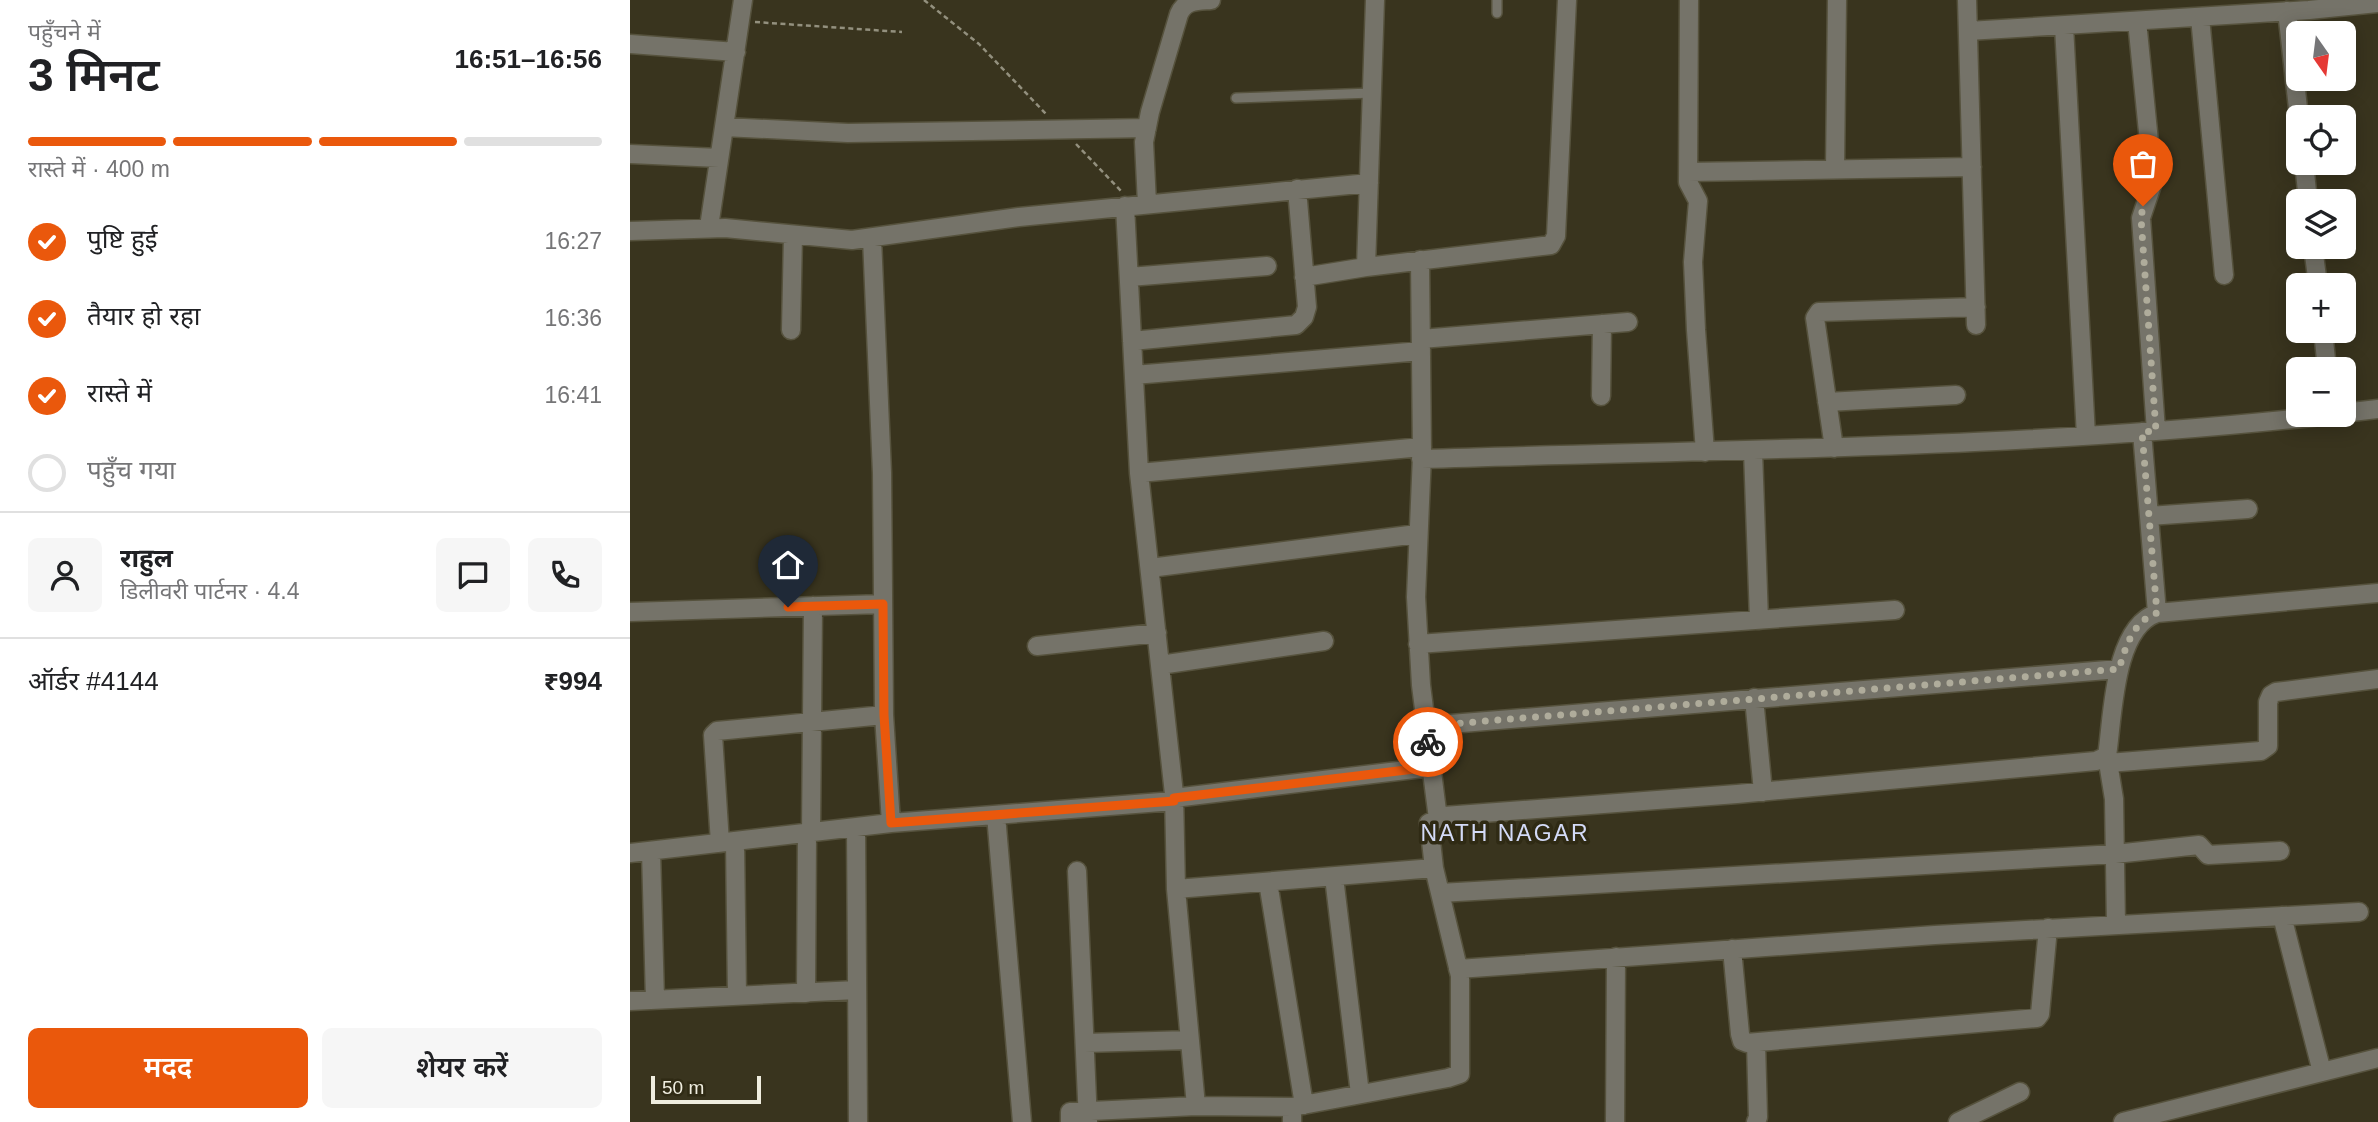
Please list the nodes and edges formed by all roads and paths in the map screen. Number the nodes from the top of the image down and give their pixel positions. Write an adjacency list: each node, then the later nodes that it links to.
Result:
1 (743, 0): 16 (street)
2 (924, 0): 28 (path)
3 (1211, 0): 11 (street)
4 (1375, 0): 23 (street)
5 (1497, 0): 14 (lane)
6 (1567, 0): 42 (street)
7 (1689, 0): 33 (street)
8 (1837, 0): 32 (street)
9 (1966, 0): 19 (street)
10 (2371, 2): 13 (street)
11 (1175, 6): 27 (street)
12 (2261, 6): 13 (street); 15 (street)
13 (2287, 11): 25 (street)
14 (1497, 13)
15 (2200, 17): 17 (street); 45 (street)
16 (740, 21): 20 (path); 22 (street)
17 (2137, 21): 18 (street); 62 (street)
18 (2064, 26): 19 (street); 63 (street)
19 (1968, 31): 31 (street)
20 (902, 32)
21 (630, 44): 22 (street)
22 (736, 52): 26 (street)
23 (1372, 93): 24 (lane); 34 (street)
24 (1236, 98)
25 (2298, 105)
26 (724, 127): 28 (street); 30 (street)
27 (1147, 128): 28 (street); 36 (street)
28 (1060, 129): 37 (path)
29 (630, 154): 30 (street)
30 (719, 158): 38 (street)
31 (1972, 167): 32 (street); 48 (street)
32 (1835, 169): 33 (street)
33 (1688, 172): 66 (street)
34 (1369, 183): 35 (street); 44 (street)
35 (1297, 189): 36 (street); 47 (street)
36 (1147, 204): 37 (street)
37 (1125, 206): 41 (street); 46 (street)
38 (709, 228): 39 (street); 40 (street)
39 (630, 231)
40 (793, 235): 41 (street); 52 (street)
41 (872, 238): 74 (street)
42 (1420, 261): 44 (street); 54 (street)
43 (1267, 266): 46 (street)
44 (1366, 267): 47 (street)
45 (2224, 275)
46 (1129, 277): 53 (street)
47 (1304, 277): 53 (street)
48 (1976, 307): 51 (street); 58 (street)
49 (1628, 322): 50 (street)
50 (1602, 324): 54 (street); 57 (street)
51 (1976, 325)
52 (791, 330)
53 (1132, 341): 55 (street)
54 (1421, 345): 55 (street); 67 (street)
55 (1134, 375): 68 (street)
56 (1956, 395): 58 (street)
57 (1601, 396)
58 (1827, 402): 64 (street)
59 (2378, 410): 60 (street)
60 (2356, 412)
61 (2286, 420): 62 (street)
62 (2149, 432): 63 (street); 70 (street)
63 (2086, 436): 64 (street)
64 (1834, 448): 65 (street)
65 (1753, 451): 66 (street); 79 (street)
66 (1705, 452): 67 (street)
67 (1421, 453): 68 (street); 71 (street)
68 (1139, 473): 72 (street)
69 (2248, 509): 70 (street)
70 (2149, 516): 78 (street)
71 (1417, 534): 72 (street); 82 (street)
72 (1150, 568): 80 (street)
73 (2378, 593): 78 (street)
74 (883, 604): 75 (street); 88 (street)
75 (813, 606): 77 (street); 89 (street)
76 (1895, 610): 79 (street)
77 (630, 612)
78 (2157, 613): 85 (street)
79 (1759, 620): 82 (street)
80 (1157, 633): 83 (street); 84 (street)
81 (1324, 641): 84 (street)
82 (1418, 644): 90 (street)
83 (1037, 646)
84 (1160, 665): 94 (street)
85 (2119, 669): 87 (street); 91 (street)
86 (2378, 679): 91 (street)
87 (1754, 698): 90 (street); 93 (street)
88 (884, 715): 89 (street); 97 (street)
89 (810, 721): 99 (street); 100 (street)
90 (1426, 726): 92 (street)
91 (2108, 760): 93 (street); 104 (street)
92 (1431, 767): 94 (street); 96 (street)
93 (1763, 792): 96 (street)
94 (1174, 799): 95 (street); 109 (street)
95 (996, 815): 97 (street); 134 (street)
96 (1438, 819): 105 (street)
97 (891, 823): 98 (street)
98 (856, 828): 99 (street); 118 (street)
99 (809, 833): 100 (street); 119 (street)
100 (727, 842): 101 (street); 120 (street)
101 (651, 851): 103 (street); 121 (street)
102 (2280, 851): 104 (street)
103 (630, 853)
104 (2115, 854): 110 (street); 113 (street)
105 (1434, 868): 107 (street); 110 (street)
106 (1077, 872): 124 (street)
107 (1334, 877): 108 (street); 129 (street)
108 (1268, 882): 109 (street); 131 (street)
109 (1176, 889): 123 (street)
110 (1440, 893): 117 (street)
111 (2359, 912): 112 (street)
112 (2282, 916): 113 (street); 127 (street)
113 (2116, 925): 114 (street)
114 (2048, 928): 115 (street); 125 (street)
115 (1732, 949): 116 (street); 125 (street)
116 (1616, 957): 117 (street); 136 (street)
117 (1458, 969): 129 (street)
118 (857, 990): 119 (street); 133 (street)
119 (806, 993): 120 (street)
120 (737, 996): 121 (street)
121 (655, 1000): 122 (street)
122 (630, 1001)
123 (1190, 1040): 124 (street); 130 (street)
124 (1085, 1043): 132 (street)
125 (1756, 1043): 137 (street)
126 (2378, 1058): 127 (street)
127 (2322, 1072): 139 (street)
128 (2020, 1092): 138 (street)
129 (1360, 1094): 131 (street)
130 (1196, 1106): 131 (street); 132 (street)
131 (1296, 1111)
132 (1088, 1117): 135 (street)
133 (858, 1122)
134 (1021, 1122)
135 (1070, 1122)
136 (1615, 1122)
137 (1756, 1122)
138 (1958, 1122)
139 (2123, 1122)

